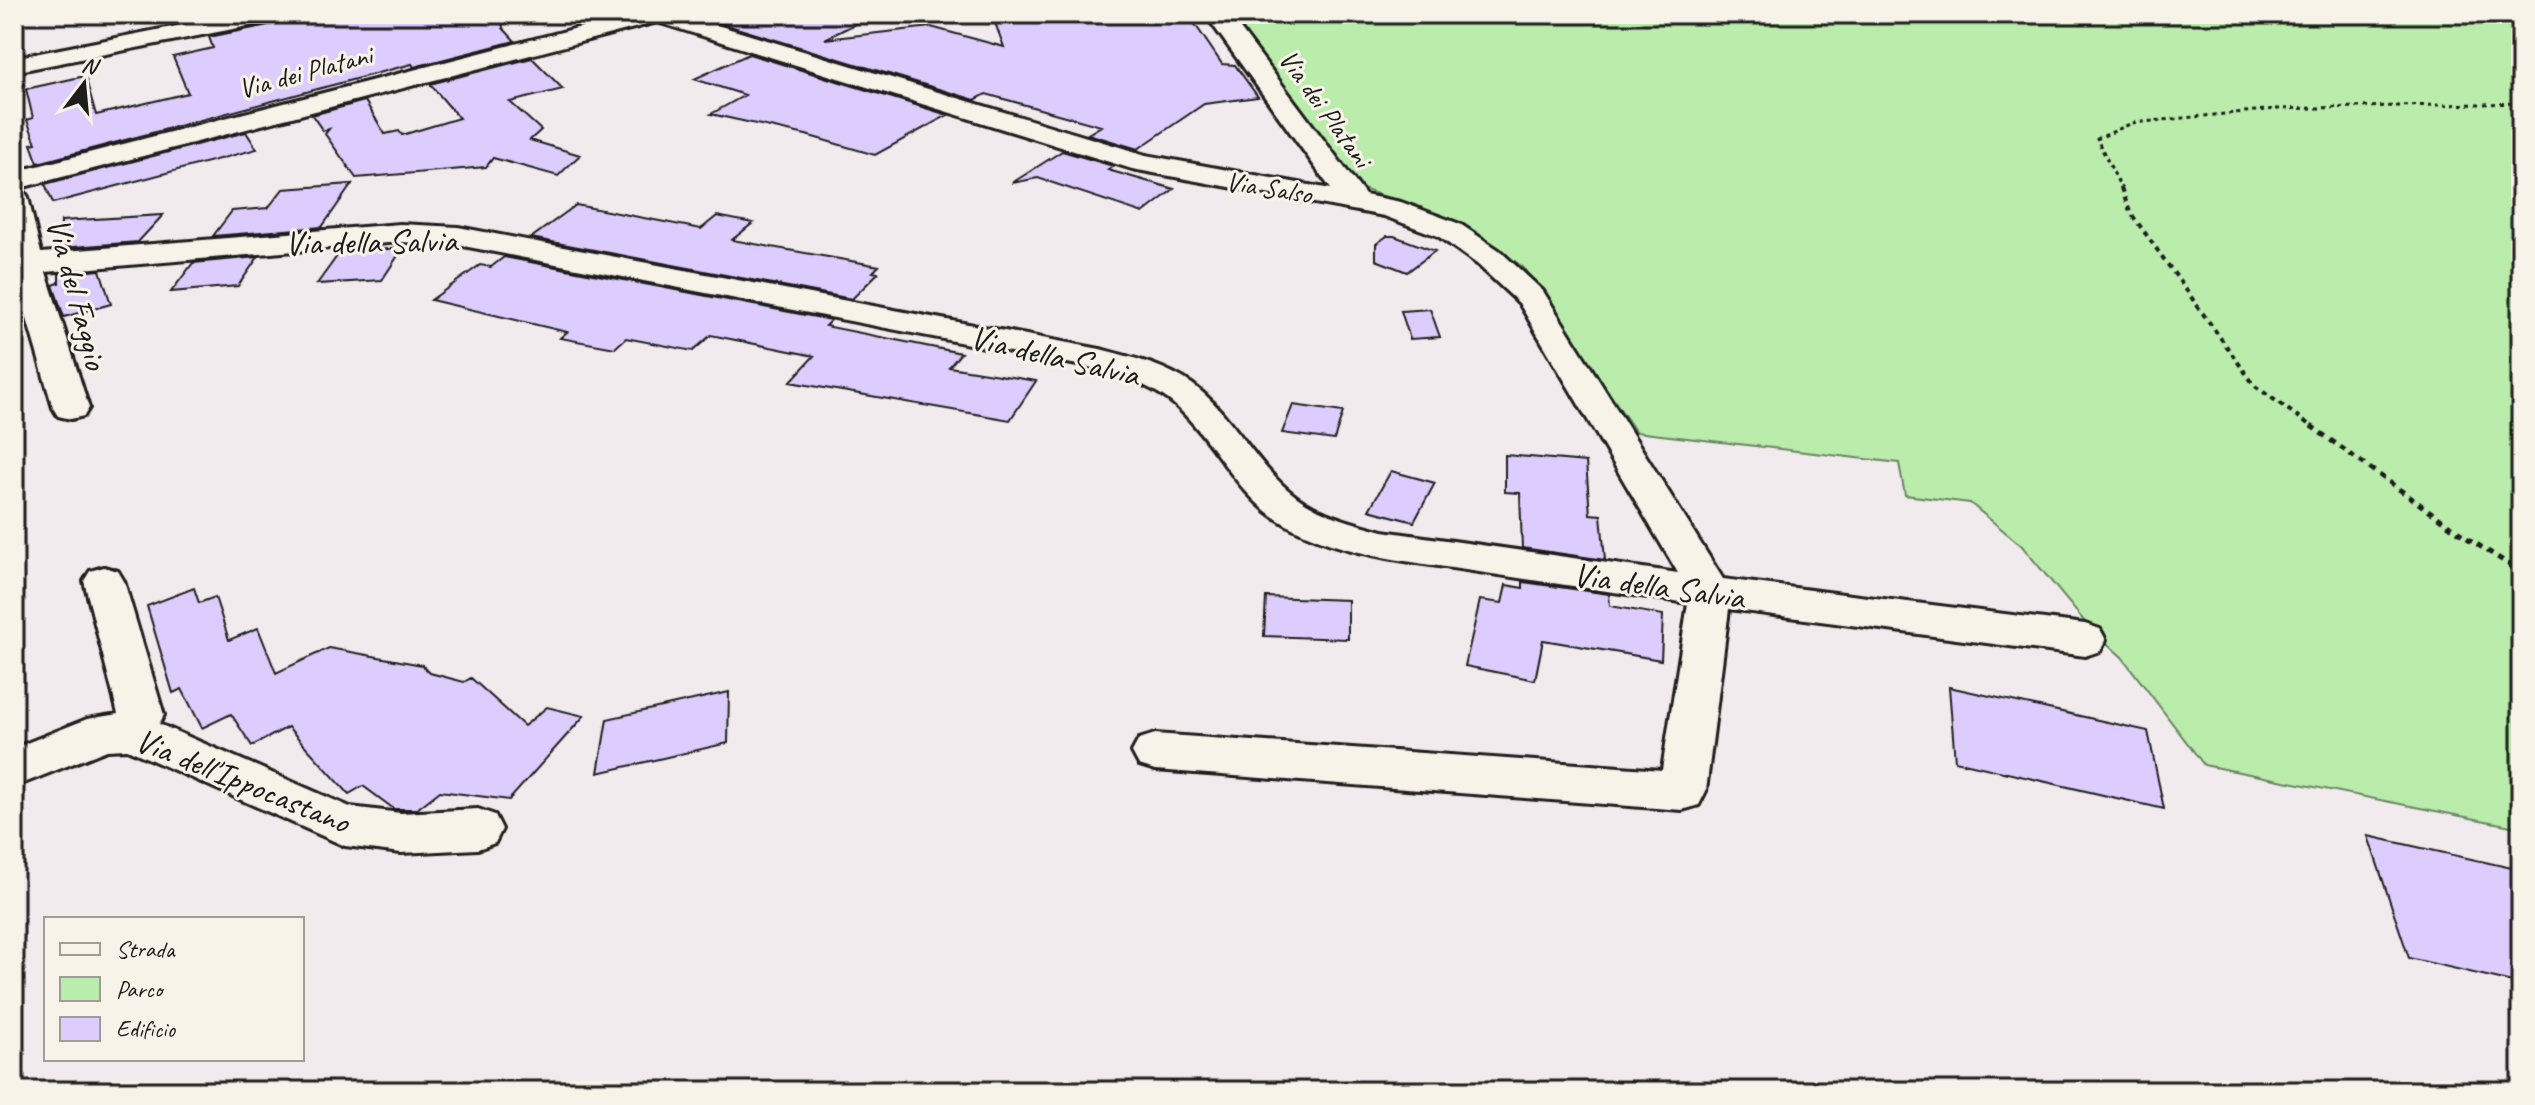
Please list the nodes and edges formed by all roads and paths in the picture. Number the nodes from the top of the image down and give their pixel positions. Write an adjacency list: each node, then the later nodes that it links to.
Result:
1 (274, 14): 4 (street)
2 (658, 14): 6 (street, Via dei Platani); 8 (street, Via Salso)
3 (1217, 14): 8 (street, Via dei Platani)
4 (14, 65)
5 (2521, 103): 11 (path)
6 (14, 181)
7 (14, 197): 9 (street, Via del Faggio)
8 (1355, 201): 13 (street, Via Salso)
9 (20, 263): 10 (street, Via del Faggio); 13 (street, Via della Salvia)
10 (71, 408)
11 (2521, 572)
12 (104, 581): 15 (street)
13 (1710, 592): 14 (street, Via della Salvia); 16 (street)
14 (2085, 640)
15 (131, 731): 17 (street, Via dell'Ippocastano); 18 (street, Via dell'Ippocastano)
16 (1155, 752)
17 (14, 768)
18 (478, 829)

